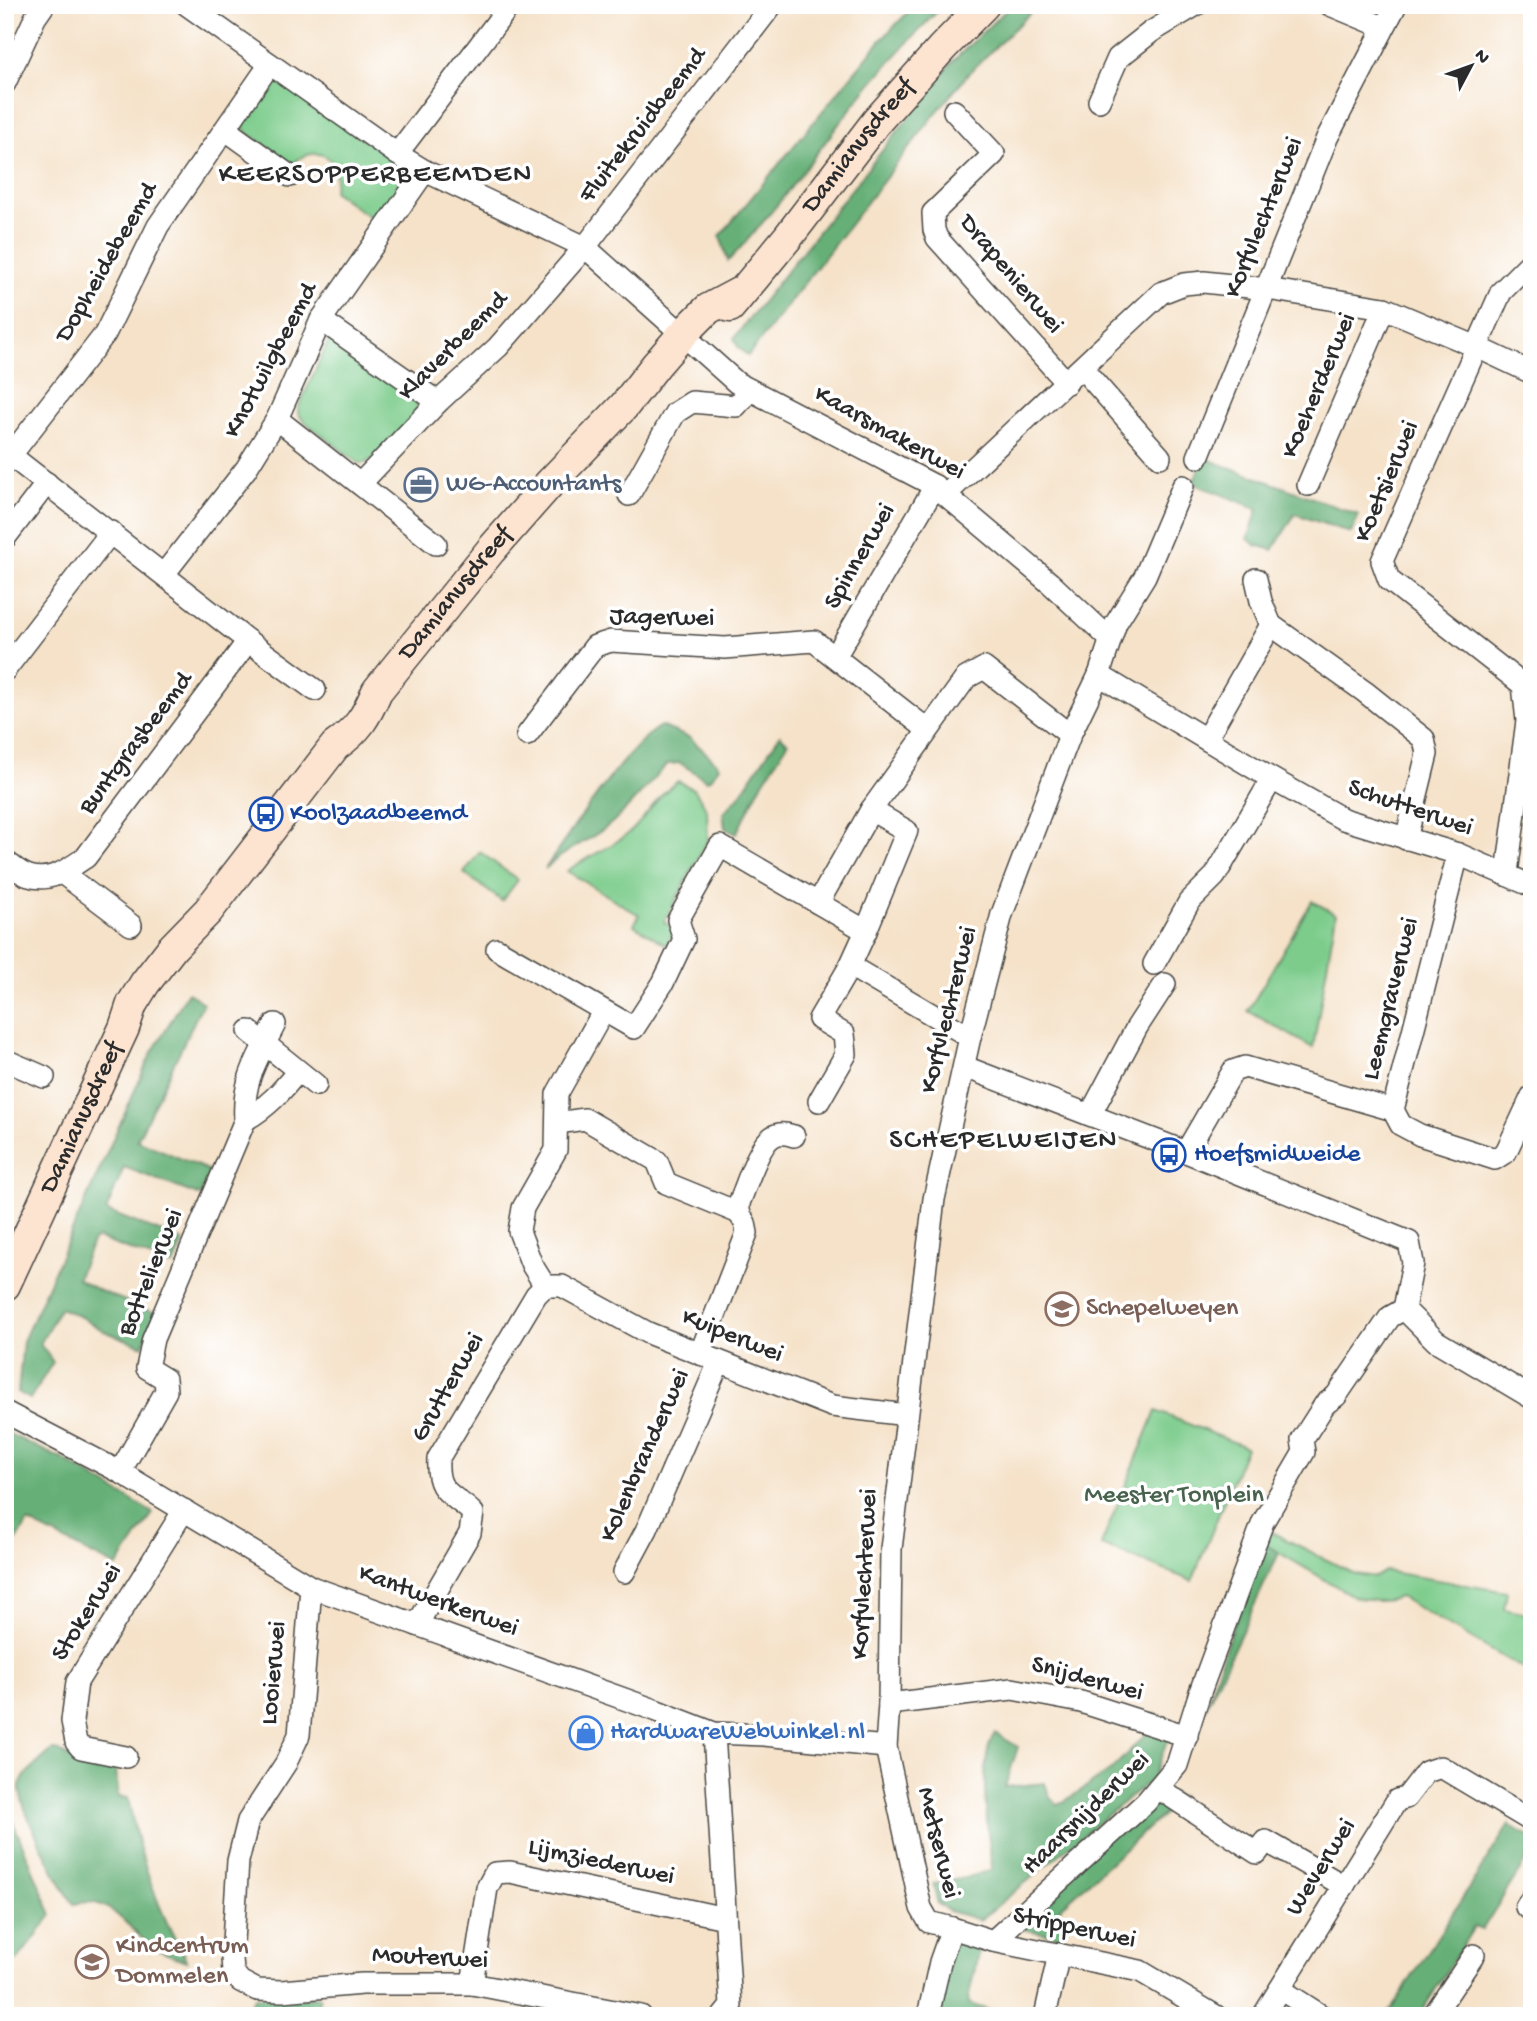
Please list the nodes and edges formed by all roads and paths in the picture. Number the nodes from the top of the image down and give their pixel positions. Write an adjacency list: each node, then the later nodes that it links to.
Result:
1 (44, 5): 11 (street)
2 (187, 5): 10 (street, Kaarsmakerwei)
3 (510, 5): 15 (street)
4 (772, 5): 18 (street, Fluitekruidbeemd)
5 (984, 5): 23 (street, Damianusdreef)
6 (1196, 5): 12 (street)
7 (1330, 5): 9 (street)
8 (1396, 5): 9 (street, Korfvlechterwei)
9 (1382, 27): 20 (street, Korfvlechterwei)
10 (270, 64): 14 (street, Dopheidebeemd); 15 (street, Kaarsmakerwei)
11 (5, 83)
12 (1099, 101)
13 (954, 111): 26 (street, Drapenierwei)
14 (226, 130): 17 (street); 30 (street, Dopheidebeemd)
15 (397, 154): 16 (street, Kaarsmakerwei)
16 (425, 171): 18 (street, Kaarsmakerwei); 22 (street, Knotwilgbeemd)
17 (290, 176)
18 (585, 247): 23 (street, Kaarsmakerwei); 28 (street, Klaverbeemd)
19 (1532, 261): 24 (street, Koetsierwei)
20 (1267, 289): 21 (street, Koeherderwei); 26 (street, Koeherderwei); 32 (street, Korfvlechterwei)
21 (1384, 309): 24 (street, Koeherderwei); 35 (street, Koeherderwei)
22 (321, 320): 28 (street); 29 (street, Knotwilgbeemd)
23 (689, 341): 27 (street, Kaarsmakerwei); 91 (street, Damianusdreef)
24 (1477, 347): 25 (street, Koeherderwei); 53 (street, Koetsierwei)
25 (1532, 373)
26 (1074, 376): 31 (street); 37 (street, Koeherderwei)
27 (750, 390): 37 (street, Kaarsmakerwei); 38 (street)
28 (438, 401): 34 (street, Klaverbeemd)
29 (277, 419): 34 (street); 42 (street, Knotwilgbeemd)
30 (8, 453): 33 (street)
31 (1160, 457)
32 (1198, 457)
33 (47, 483): 39 (street); 40 (street)
34 (360, 484): 41 (street)
35 (1308, 485)
36 (1183, 486): 46 (street, Korfvlechterwei)
37 (941, 490): 46 (street, Kaarsmakerwei); 49 (street, Spinnerwei)
38 (629, 495)
39 (111, 532): 42 (street); 48 (street)
40 (5, 538)
41 (436, 544)
42 (164, 574): 47 (street)
43 (1256, 579): 44 (street)
44 (1271, 625): 57 (street); 60 (street)
45 (5, 634): 48 (street)
46 (1110, 639): 51 (street, Korfvlechterwei)
47 (248, 641): 52 (street); 63 (street, Buntgrasbeemd)
48 (23, 647): 50 (street)
49 (835, 657): 54 (street, Jagerwei); 55 (street, Jagerwei)
50 (5, 670)
51 (1099, 675): 56 (street, Korfvlechterwei); 57 (street, Schutterwei)
52 (315, 690)
53 (1528, 699): 64 (street, Koetsierwei)
54 (928, 730): 56 (street); 59 (street)
55 (527, 735)
56 (1070, 735): 76 (street, Korfvlechterwei)
57 (1206, 738): 58 (street, Schutterwei)
58 (1272, 779): 60 (street, Schutterwei); 70 (street)
59 (871, 810): 66 (street); 68 (street)
60 (1406, 839): 61 (street, Schutterwei)
61 (1458, 854): 64 (street, Schutterwei); 84 (street, Leemgraverwei)
62 (5, 861): 63 (street)
63 (62, 873): 67 (street)
64 (1507, 873): 65 (street, Schutterwei)
65 (1532, 886)
66 (818, 903): 68 (street); 73 (street)
67 (131, 925)
68 (866, 931): 71 (street)
69 (497, 949): 73 (street)
70 (1154, 964)
71 (850, 966): 76 (street); 83 (street)
72 (1166, 984): 85 (street)
73 (603, 1012): 87 (street)
74 (275, 1024): 75 (street, Bottelierwei)
75 (257, 1037): 79 (street); 86 (street, Bottelierwei)
76 (970, 1037): 78 (street, Korfvlechterwei)
77 (5, 1060): 80 (street)
78 (965, 1067): 85 (street); 97 (street, Korfvlechterwei)
79 (298, 1071): 81 (street); 86 (street)
80 (44, 1077)
81 (316, 1085)
82 (1532, 1096): 84 (street)
83 (819, 1101)
84 (1393, 1110): 89 (street, Leemgraverwei)
85 (1090, 1115): 89 (street)
86 (245, 1120): 98 (street, Bottelierwei)
87 (557, 1123): 90 (street); 92 (street)
88 (794, 1136): 90 (street)
89 (1186, 1152): 93 (street)
90 (739, 1213): 94 (street, Kolenbranderwei)
91 (5, 1285)
92 (545, 1286): 94 (street, Kuiperwei); 102 (street, Grutterwei)
93 (1404, 1309): 95 (street); 105 (street, Haarsnijderwei)
94 (709, 1358): 97 (street, Kuiperwei); 100 (street, Kolenbranderwei)
95 (1530, 1395)
96 (5, 1412): 98 (street, Kantwerkerwei)
97 (908, 1415): 103 (street, Korfvlechterwei)
98 (120, 1472): 99 (street, Kantwerkerwei)
99 (184, 1510): 101 (street, Kantwerkerwei); 107 (street, Stokerwei)
100 (624, 1572)
101 (310, 1587): 102 (street, Kantwerkerwei); 118 (street, Looierwei)
102 (417, 1625): 104 (street, Kantwerkerwei)
103 (889, 1704): 105 (street, Snijderwei); 106 (street, Korfvlechterwei)
104 (714, 1733): 106 (street, Kantwerkerwei); 111 (street)
105 (1187, 1736): 108 (street, Haarsnijderwei)
106 (886, 1747): 112 (street, Metserwei)
107 (126, 1757)
108 (1158, 1788): 110 (street); 113 (street, Haarsnijderwei)
109 (1531, 1818): 110 (street, Weverwei)
110 (1344, 1886): 117 (street, Weverwei)
111 (725, 1918): 116 (street, Lijmziederwei); 121 (street)
112 (952, 1927): 113 (street, Stripperwei); 122 (street, Metserwei)
113 (993, 1941): 114 (street, Stripperwei)
114 (1059, 1954): 123 (street); 124 (street, Stripperwei)
115 (1474, 1955): 127 (street)
116 (472, 1984): 118 (street, Mouterwei); 119 (street, Mouterwei)
117 (1280, 1989): 125 (street, Weverwei); 126 (street)
118 (257, 1990)
119 (582, 2011): 120 (street, Mouterwei)
120 (641, 2016)
121 (723, 2016)
122 (928, 2016)
123 (1045, 2016)
124 (1216, 2016)
125 (1263, 2016)
126 (1322, 2016)
127 (1433, 2016)

